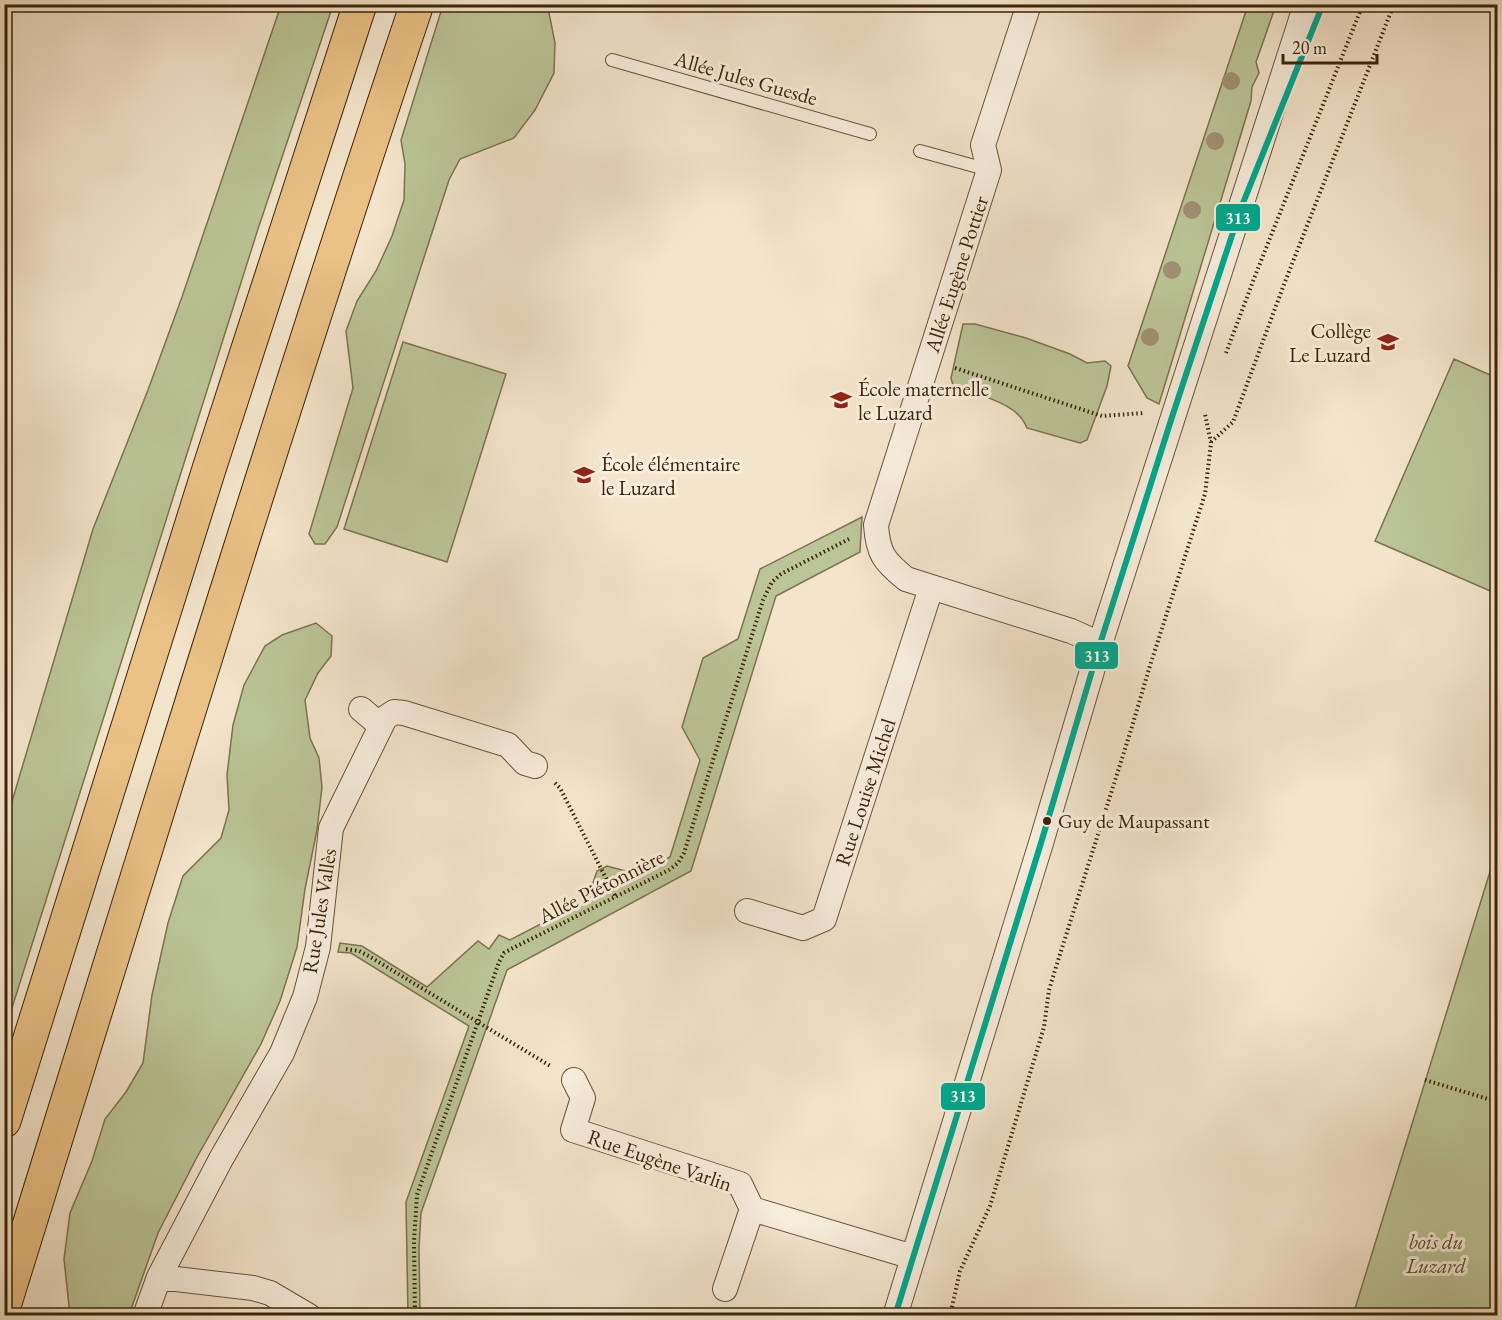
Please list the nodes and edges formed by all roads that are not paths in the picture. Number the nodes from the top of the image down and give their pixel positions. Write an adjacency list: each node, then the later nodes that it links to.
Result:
1 (360, 4): 18 (highway)
2 (417, 4): 23 (highway)
3 (1029, 4): 9 (street, Allée Eugène Pottier)
4 (1306, 4): 10 (street)
5 (1323, 4): 10 (street)
6 (612, 60): 7 (lane, Allée Jules Guesde)
7 (870, 134)
8 (920, 151): 9 (lane)
9 (989, 170): 11 (street, Allée Eugène Pottier)
10 (1241, 208): 12 (street)
11 (931, 588): 12 (street, Allée Eugène Pottier); 16 (street, Rue Louise Michel)
12 (1100, 644): 20 (street)
13 (360, 709): 14 (street)
14 (381, 726): 15 (street); 21 (street, Rue Jules Vallès)
15 (535, 766)
16 (747, 911)
17 (574, 1080): 19 (street, Rue Eugène Varlin)
18 (4, 1121)
19 (752, 1209): 20 (street, Rue Eugène Varlin); 22 (street, Rue Eugène Varlin)
20 (913, 1257): 26 (street)
21 (159, 1277): 24 (street, Rue Jules Vallès); 25 (street)
22 (725, 1289)
23 (4, 1306)
24 (145, 1316)
25 (309, 1316)
26 (895, 1316)

